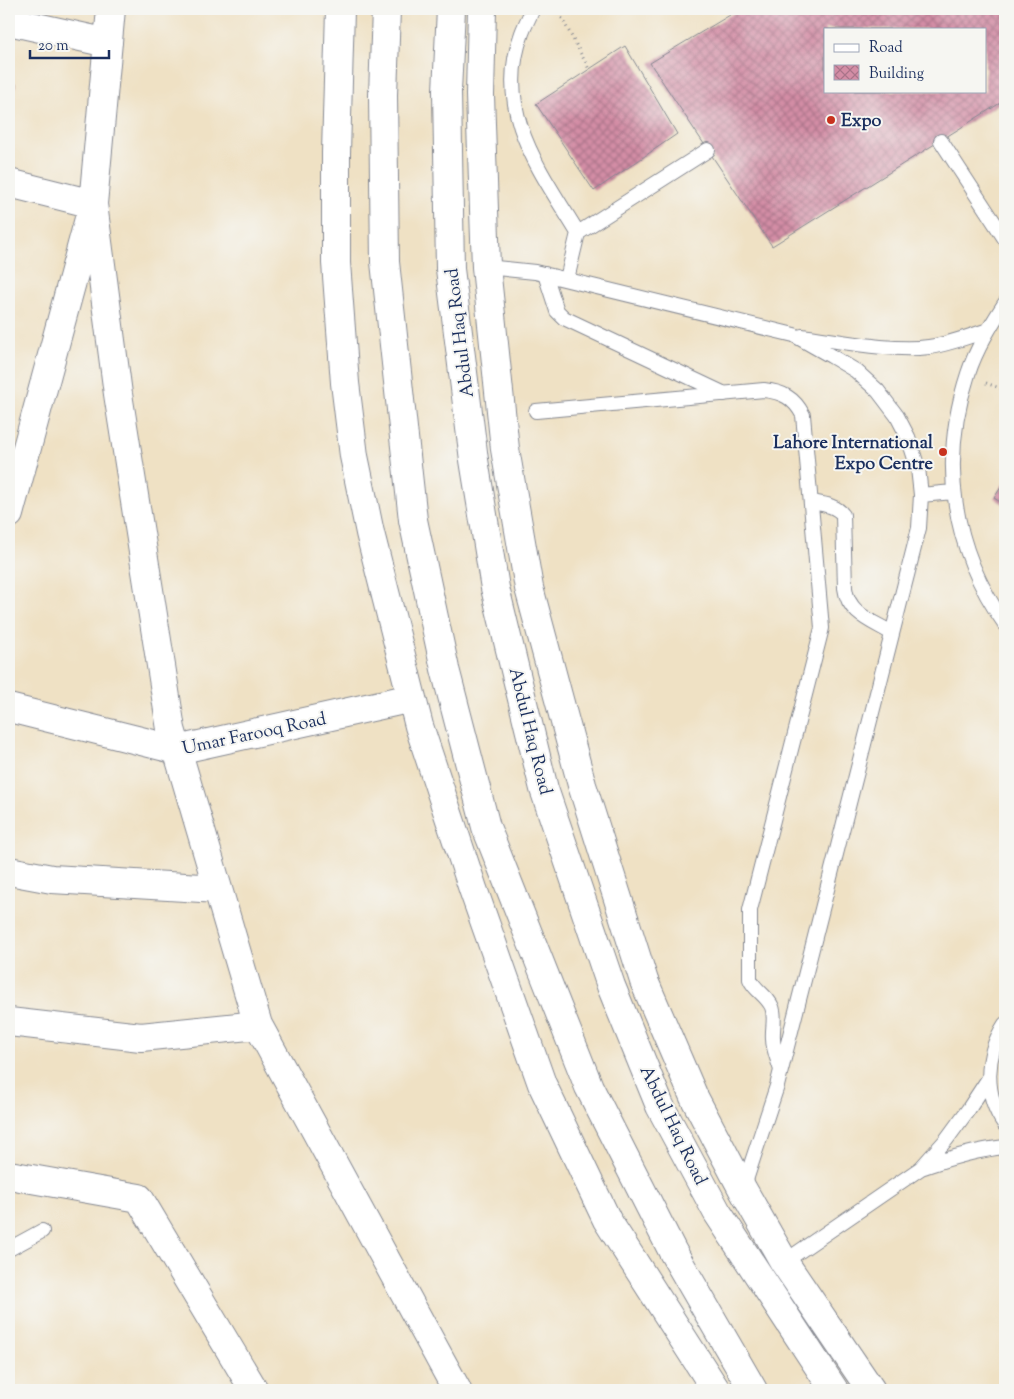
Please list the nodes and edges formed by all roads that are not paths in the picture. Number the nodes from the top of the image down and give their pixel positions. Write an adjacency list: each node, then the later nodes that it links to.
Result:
1 (111, 9): 8 (street)
2 (340, 9): 30 (street)
3 (386, 9): 53 (street)
4 (451, 9): 16 (street, Abdul Haq Road)
5 (482, 9): 15 (street)
6 (533, 9): 13 (lane)
7 (9, 20): 8 (street)
8 (108, 43): 12 (street)
9 (940, 141): 14 (lane)
10 (708, 150): 13 (lane)
11 (9, 183): 12 (street)
12 (93, 204): 27 (street); 32 (street)
13 (578, 233): 18 (lane)
14 (1005, 239)
15 (486, 267): 16 (street); 17 (lane); 44 (street)
16 (450, 269): 45 (street, Abdul Haq Road)
17 (545, 274): 18 (lane); 22 (lane)
18 (567, 280): 21 (lane)
19 (1005, 304): 20 (lane)
20 (988, 330): 21 (lane); 24 (lane)
21 (794, 335): 25 (lane)
22 (725, 394): 23 (lane); 26 (lane)
23 (536, 411)
24 (954, 492): 25 (lane); 28 (lane)
25 (922, 495): 29 (lane)
26 (811, 502): 29 (lane); 38 (lane)
27 (9, 514)
28 (1005, 624)
29 (892, 633): 38 (lane)
30 (412, 698): 32 (street, Umar Farooq Road); 52 (street)
31 (9, 708): 32 (street, Umar Farooq Road)
32 (177, 750): 34 (street)
33 (9, 871): 34 (street)
34 (218, 889): 37 (street)
35 (9, 1022): 37 (street)
36 (1005, 1024): 39 (lane)
37 (258, 1026): 51 (street)
38 (781, 1070): 44 (lane)
39 (989, 1078): 40 (lane); 42 (lane)
40 (1005, 1125)
41 (1005, 1147): 42 (lane)
42 (921, 1168): 48 (lane)
43 (9, 1174): 50 (street)
44 (743, 1190): 45 (street); 48 (street)
45 (718, 1212): 49 (street, Abdul Haq Road)
46 (42, 1231): 47 (lane)
47 (9, 1249)
48 (784, 1262): 49 (street); 55 (street)
49 (759, 1276): 54 (street, Abdul Haq Road)
50 (254, 1390)
51 (457, 1390)
52 (716, 1390)
53 (753, 1390)
54 (834, 1390)
55 (871, 1390)

